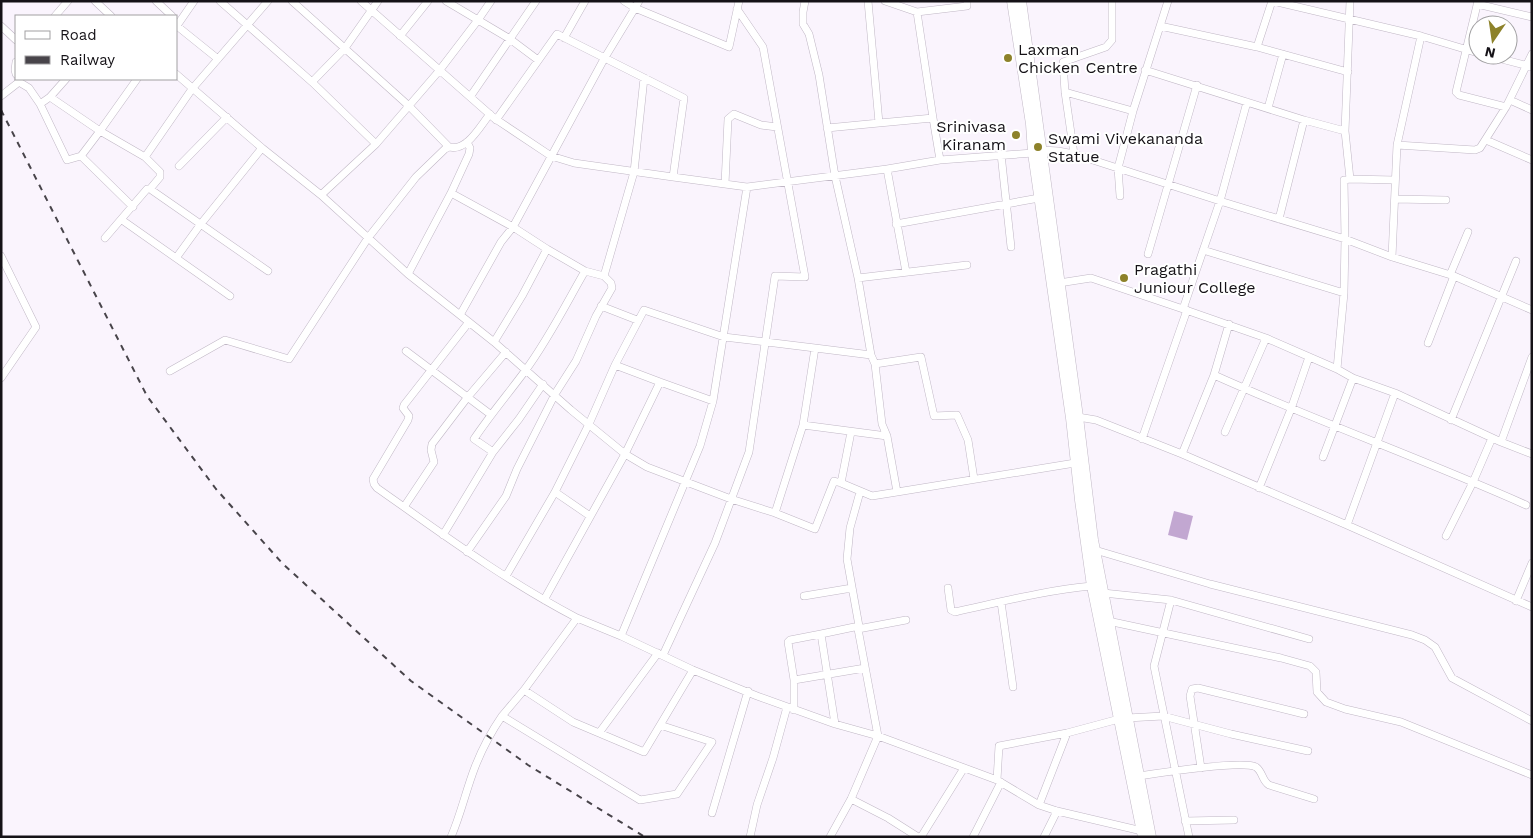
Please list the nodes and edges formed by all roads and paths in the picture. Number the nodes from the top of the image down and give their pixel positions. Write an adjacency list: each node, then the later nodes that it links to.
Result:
1 (68, 1): 31 (street)
2 (95, 1): 32 (street)
3 (156, 1): 33 (street)
4 (194, 1): 37 (street)
5 (220, 1): 40 (street)
6 (268, 1): 40 (street)
7 (292, 1): 48 (street)
8 (361, 1): 29 (street)
9 (378, 1): 29 (street)
10 (428, 1): 42 (street)
11 (491, 1): 36 (street)
12 (536, 1): 46 (street)
13 (585, 1): 44 (street)
14 (624, 1): 27 (street)
15 (805, 1): 85 (street)
16 (868, 1): 83 (street)
17 (885, 1): 30 (street)
18 (967, 1): 30 (street)
19 (1012, 1): 94 (main road)
20 (1021, 1): 94 (main road)
21 (1112, 1): 68 (street)
22 (1168, 1): 41 (street)
23 (1272, 1): 35 (street); 47 (street)
24 (1350, 1): 35 (street)
25 (449, 2): 36 (street)
26 (1478, 3): 34 (street); 49 (street)
27 (637, 5): 28 (street); 54 (street)
28 (738, 5): 84 (street)
29 (372, 11): 42 (street); 48 (street)
30 (916, 12): 81 (street)
31 (56, 15)
32 (111, 15)
33 (171, 15)
34 (1532, 17)
35 (1349, 18): 43 (street); 59 (street)
36 (478, 20): 46 (street); 58 (street)
37 (178, 23)
38 (178, 25): 53 (street)
39 (1, 26): 45 (street)
40 (247, 26): 53 (street); 65 (street)
41 (1160, 26): 47 (street); 57 (street)
42 (400, 36): 58 (street)
43 (1421, 36): 49 (street); 90 (street)
44 (564, 38): 54 (street); 55 (street)
45 (15, 39)
46 (510, 39): 55 (street); 71 (street)
47 (1257, 47): 51 (street)
48 (345, 48): 65 (street); 75 (street)
49 (1465, 50): 50 (street); 73 (street)
50 (1468, 51)
51 (1283, 54): 59 (street); 76 (street)
52 (1532, 54): 56 (street)
53 (218, 59): 67 (street)
54 (604, 59): 61 (street); 98 (street)
55 (538, 60): 80 (street)
56 (1529, 66): 73 (street)
57 (1145, 70): 66 (street); 78 (street)
58 (439, 71): 71 (street); 75 (street)
59 (1348, 72): 87 (street)
60 (178, 76): 67 (street)
61 (644, 78): 105 (street); 107 (street)
62 (18, 80): 69 (street); 74 (street)
63 (65, 80): 70 (street)
64 (136, 80): 86 (street)
65 (312, 82): 89 (street)
66 (1197, 85): 72 (street); 112 (street)
67 (192, 89): 79 (street); 99 (street)
68 (1065, 92): 78 (street); 96 (street)
69 (1, 96)
70 (50, 97): 74 (street); 86 (street)
71 (470, 97): 80 (street)
72 (1247, 102): 76 (street); 121 (street)
73 (1508, 103): 77 (street); 88 (street)
74 (40, 104): 97 (street)
75 (409, 106): 89 (street); 92 (street)
76 (1268, 108): 82 (street)
77 (1532, 110)
78 (1132, 111): 103 (street)
79 (226, 117): 93 (street); 102 (street)
80 (493, 117): 91 (street); 98 (street)
81 (933, 118): 83 (street); 100 (street)
82 (1304, 120): 87 (street); 124 (street)
83 (879, 123): 85 (street)
84 (777, 127): 110 (street); 111 (street)
85 (827, 128): 106 (street)
86 (100, 131): 97 (street); 99 (street)
87 (1345, 131): 108 (street)
88 (1486, 140): 90 (street); 101 (street)
89 (376, 144): 116 (street)
90 (1397, 144): 109 (street)
91 (468, 145): 92 (street); 115 (street)
92 (449, 146): 132 (street)
93 (262, 148): 116 (street); 127 (street)
94 (1038, 152): 95 (street); 96 (street); 118 (main road); 149 (main road)
95 (1001, 154): 100 (street); 122 (street)
96 (1074, 154): 103 (street)
97 (81, 156): 123 (street)
98 (551, 156): 105 (street); 128 (street)
99 (145, 157): 114 (street)
100 (940, 160): 104 (street)
101 (1532, 160)
102 (179, 166)
103 (1118, 168): 112 (street); 117 (street)
104 (887, 169): 106 (street); 126 (street)
105 (634, 172): 107 (street); 146 (street)
106 (836, 176): 110 (street); 148 (street)
107 (673, 177): 111 (street)
108 (1350, 179): 109 (street); 131 (street)
109 (1395, 180): 119 (street)
110 (787, 182): 113 (street); 163 (street)
111 (726, 184): 113 (street)
112 (1168, 184): 121 (street); 136 (street)
113 (747, 187): 160 (street)
114 (150, 189): 123 (street); 127 (street)
115 (452, 193): 128 (street); 145 (street)
116 (321, 195): 132 (street)
117 (1120, 196)
118 (1039, 198): 122 (street); 206 (main road)
119 (1395, 199): 120 (street); 138 (street)
120 (1446, 200)
121 (1220, 201): 124 (street); 135 (street)
122 (1006, 203): 126 (street); 133 (street)
123 (133, 207): 125 (street)
124 (1279, 219): 131 (street)
125 (122, 220): 130 (street); 139 (street)
126 (896, 224): 144 (street)
127 (200, 225): 139 (street); 143 (street)
128 (513, 227): 134 (street); 156 (street)
129 (1468, 232): 147 (street)
130 (105, 238)
131 (1345, 239): 138 (street); 150 (street)
132 (370, 240): 145 (street); 174 (street)
133 (1011, 247)
134 (547, 249): 142 (street); 162 (street)
135 (1203, 250): 150 (street); 154 (street)
136 (1148, 254)
137 (1, 256): 178 (street)
138 (1392, 257): 147 (street)
139 (176, 258): 151 (street)
140 (1516, 261): 152 (street)
141 (967, 265): 144 (street)
142 (585, 271): 146 (street); 176 (street)
143 (268, 272)
144 (906, 272): 148 (street)
145 (408, 274): 156 (street)
146 (604, 276): 153 (street)
147 (1452, 276): 152 (street); 164 (street)
148 (858, 278): 168 (street)
149 (1059, 283): 154 (street); 189 (main road)
150 (1344, 293): 173 (street)
151 (230, 296)
152 (1501, 297): 155 (street); 190 (street)
153 (601, 306): 157 (street); 184 (street)
154 (1185, 310): 159 (street); 198 (street)
155 (1532, 310)
156 (460, 315): 158 (street)
157 (637, 320): 160 (street); 172 (street)
158 (468, 322): 162 (street); 175 (street)
159 (1229, 324): 161 (street); 177 (street)
160 (724, 338): 163 (street); 186 (street)
161 (1266, 338): 169 (street); 182 (street)
162 (494, 342): 167 (street)
163 (765, 343): 165 (street); 215 (street)
164 (1428, 343)
165 (815, 348): 168 (street); 192 (street)
166 (406, 351): 175 (street)
167 (506, 352): 176 (street); 185 (street)
168 (871, 355): 171 (street)
169 (1309, 357): 173 (street); 187 (street)
170 (1532, 358): 199 (street)
171 (875, 364): 196 (street); 207 (street)
172 (615, 365): 180 (street); 191 (street)
173 (1337, 369): 179 (street)
174 (170, 370)
175 (431, 370): 185 (street); 217 (street)
176 (526, 370): 181 (street); 188 (street)
177 (1214, 375): 182 (street); 203 (street)
178 (1, 378)
179 (1354, 378): 183 (street); 193 (street)
180 (660, 382): 186 (street); 202 (street)
181 (543, 384): 184 (street); 201 (street)
182 (1243, 388): 187 (street); 195 (street)
183 (1395, 393): 190 (street); 200 (street)
184 (555, 394): 191 (street); 224 (street)
185 (467, 398): 188 (street); 217 (street)
186 (713, 401): 208 (street)
187 (1291, 409): 193 (street); 211 (street)
188 (490, 414): 201 (street)
189 (1078, 417): 198 (street); 223 (main road)
190 (1451, 420): 197 (street)
191 (588, 424): 202 (street); 212 (street)
192 (803, 425): 194 (street); 218 (street)
193 (1336, 426): 200 (street); 205 (street)
194 (851, 432): 196 (street); 210 (street)
195 (1225, 432)
196 (886, 436): 214 (street)
197 (1492, 438): 199 (street); 209 (street)
198 (1142, 439): 203 (street)
199 (1501, 442): 204 (street)
200 (1376, 444): 209 (street); 220 (street)
201 (493, 452): 221 (street)
202 (625, 454): 208 (street); 219 (street)
203 (1182, 454): 211 (street)
204 (1532, 454)
205 (1323, 456)
206 (1075, 463): 207 (street); 227 (main road)
207 (974, 479): 214 (street)
208 (686, 481): 215 (street); 242 (street)
209 (1473, 482): 216 (street); 222 (street)
210 (841, 483): 213 (street); 218 (street)
211 (1259, 488): 220 (street)
212 (555, 492): 219 (street); 226 (street)
213 (860, 492): 214 (street); 228 (street)
214 (897, 492)
215 (731, 499): 218 (street); 244 (street)
216 (1526, 505)
217 (404, 506): 221 (street)
218 (775, 512)
219 (590, 516): 232 (street)
220 (1347, 525): 234 (street)
221 (443, 535): 224 (street)
222 (1446, 536)
223 (1095, 550): 230 (main road); 258 (street)
224 (467, 552): 226 (street)
225 (1532, 563): 234 (street)
226 (506, 576): 232 (street)
227 (1092, 586): 235 (street); 257 (main road)
228 (852, 588): 231 (street); 241 (street)
229 (948, 588): 235 (street)
230 (1103, 593): 233 (street); 239 (main road)
231 (804, 596)
232 (544, 600): 237 (street)
233 (1171, 600): 240 (street); 243 (street)
234 (1516, 601): 236 (street)
235 (1001, 602): 249 (street)
236 (1532, 607)
237 (578, 618): 242 (street); 250 (street)
238 (906, 620): 245 (street)
239 (1108, 621): 240 (street); 257 (main road)
240 (1162, 633): 256 (street); 269 (street)
241 (821, 634): 247 (street); 248 (street)
242 (621, 636): 244 (street)
243 (1309, 639)
244 (660, 654): 246 (street); 262 (street)
245 (865, 668): 247 (street); 264 (street)
246 (693, 670): 251 (street); 261 (street)
247 (828, 674): 248 (street); 259 (street)
248 (794, 680): 253 (street)
249 (1013, 688)
250 (524, 690): 255 (street); 262 (street)
251 (748, 691): 252 (street); 276 (street)
252 (787, 707): 253 (street); 281 (street)
253 (794, 710): 259 (street)
254 (1304, 714): 260 (street)
255 (502, 716): 261 (street); 280 (street)
256 (1163, 716): 257 (street); 260 (street); 268 (street)
257 (1123, 719): 263 (street); 270 (main road); 279 (main road)
258 (1532, 721)
259 (835, 724): 264 (street)
260 (1194, 724): 265 (street); 267 (street)
261 (660, 725): 262 (street)
262 (600, 733)
263 (1067, 734): 271 (street); 274 (street)
264 (878, 736): 266 (street); 272 (street)
265 (1308, 751)
266 (964, 768): 271 (street); 283 (street)
267 (1201, 768): 268 (street); 273 (street)
268 (1176, 772): 270 (street); 278 (street)
269 (1532, 775)
270 (1139, 776): 279 (main road)
271 (999, 781): 274 (street); 284 (street)
272 (851, 799): 282 (street); 283 (street)
273 (1314, 799)
274 (1039, 805): 275 (street)
275 (1057, 811): 279 (street); 285 (street)
276 (712, 813)
277 (1234, 820): 278 (street)
278 (1185, 821): 286 (street)
279 (1145, 835)
280 (451, 837)
281 (750, 837)
282 (830, 837)
283 (920, 837)
284 (973, 837)
285 (1044, 837)
286 (1189, 837)

